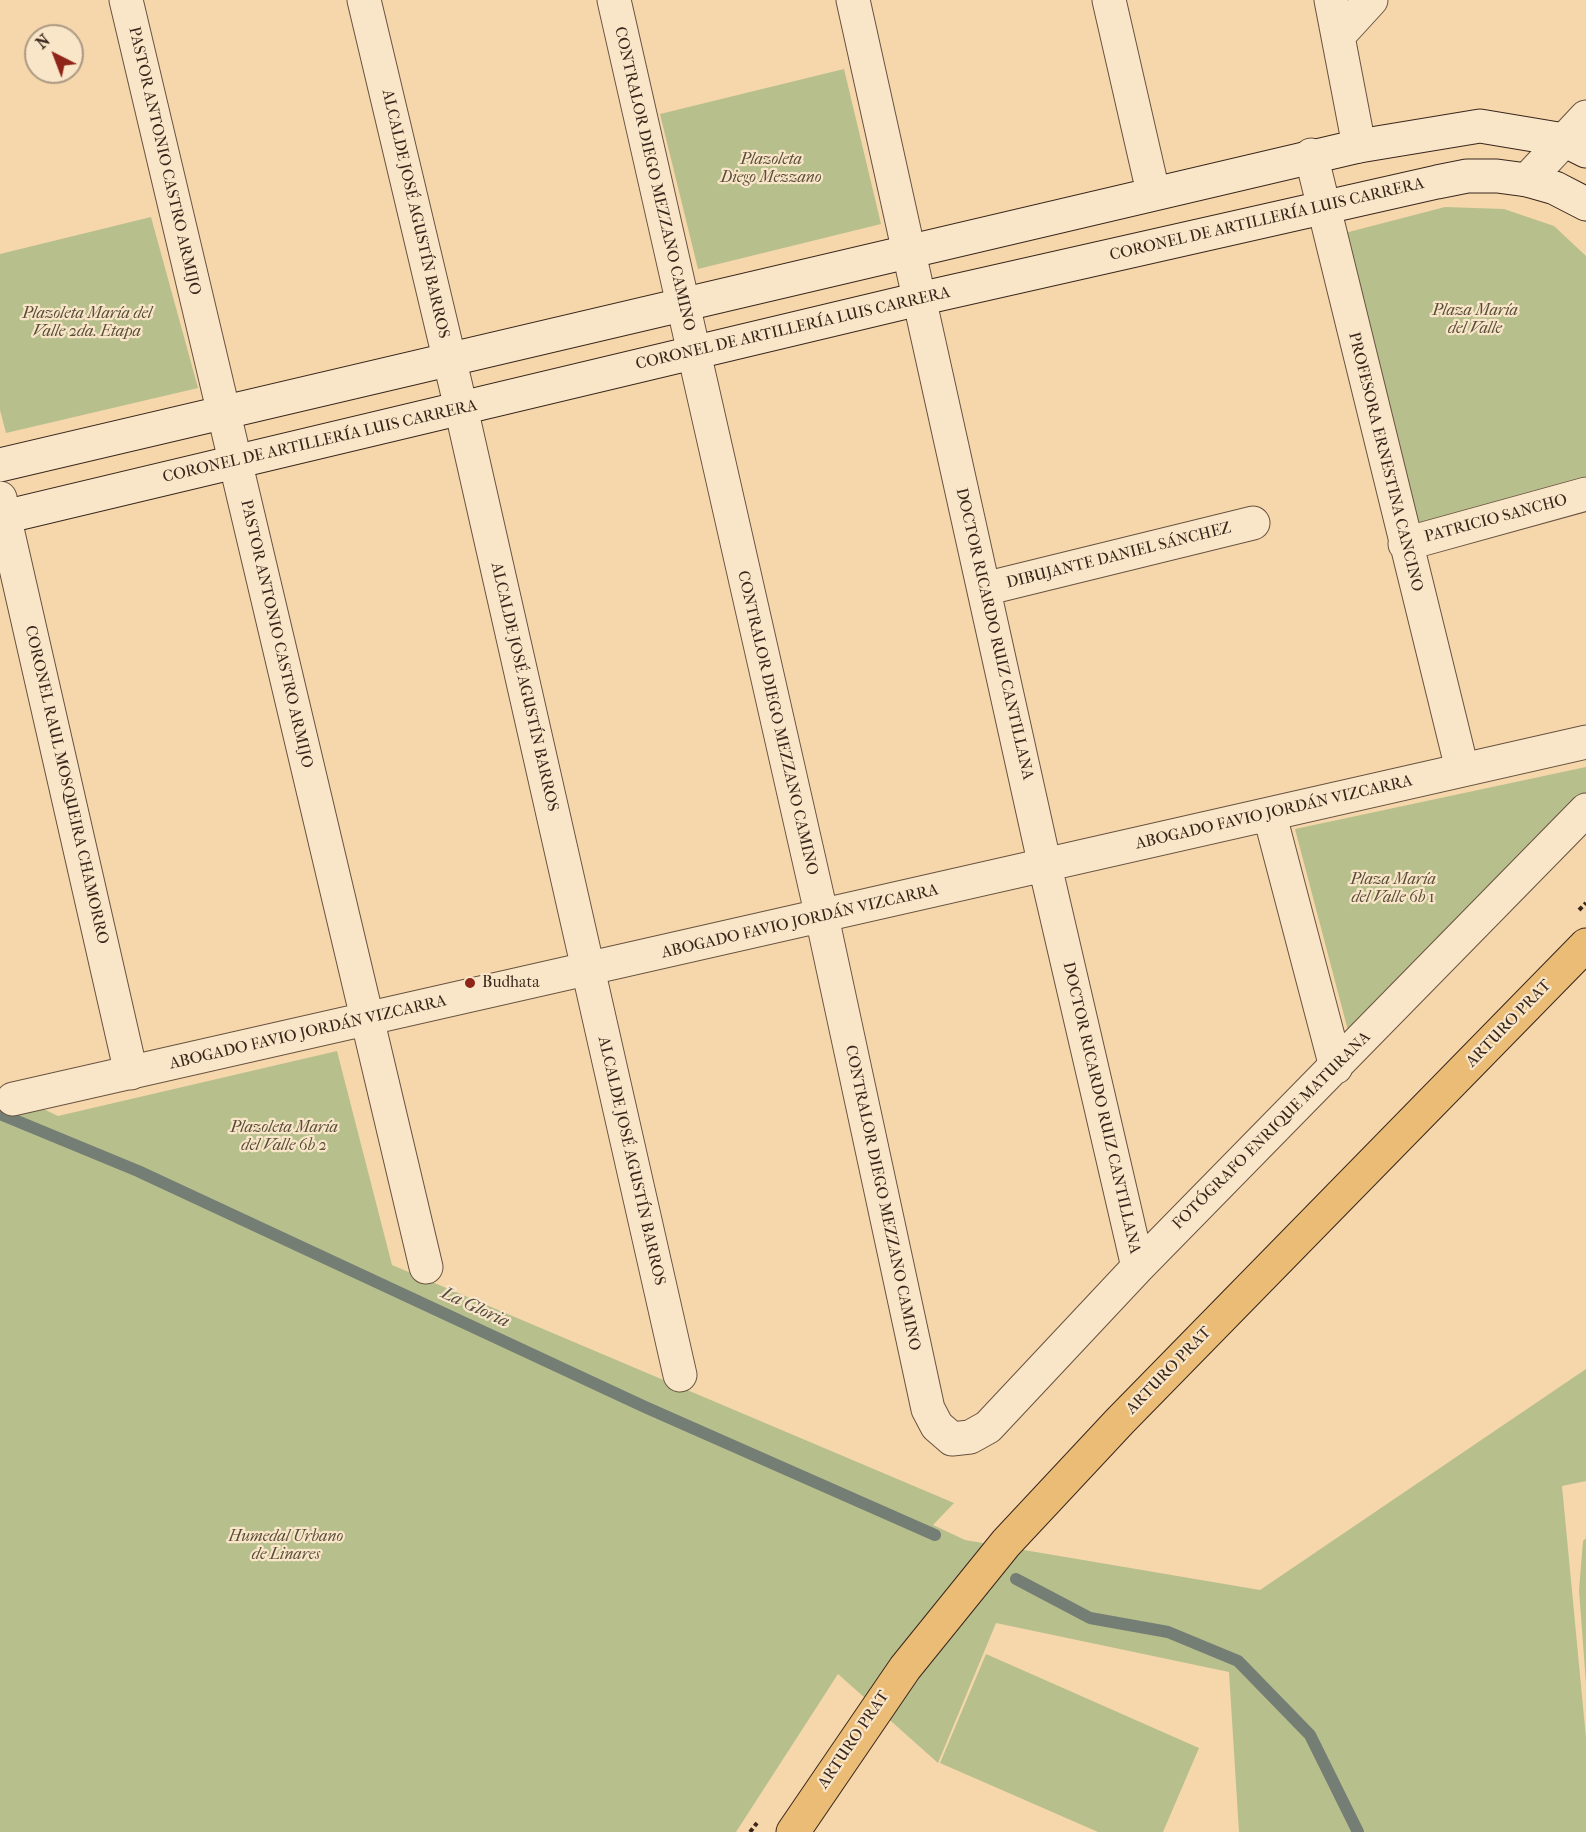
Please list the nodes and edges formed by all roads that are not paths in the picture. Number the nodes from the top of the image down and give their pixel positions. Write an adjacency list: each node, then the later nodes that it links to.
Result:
1 (126, 0): 22 (street, PASTOR ANTONIO CASTRO ARMIJO)
2 (364, 0): 20 (street, ALCALDE JOSÉ AGUSTÍN BARROS)
3 (614, 0): 18 (street, CONTRALOR DIEGO MEZZANO CAMINO)
4 (853, 0): 16 (street, DOCTOR RICARDO RUIZ CANTILLANA)
5 (1109, 0): 13 (street)
6 (1331, 0): 8 (street)
7 (1371, 0): 8 (street)
8 (1339, 34): 10 (street)
9 (1579, 136): 10 (street); 12 (street)
10 (1359, 146): 11 (street)
11 (1311, 156): 13 (street); 15 (street, PROFESORA ERNESTINA CANCINO)
12 (1527, 180): 14 (street, CORONEL DE ARTILLERÍA LUIS CARRERA); 15 (street, CORONEL DE ARTILLERÍA LUIS CARRERA)
13 (1152, 192): 16 (street)
14 (1586, 204)
15 (1323, 207): 17 (street, CORONEL DE ARTILLERÍA LUIS CARRERA); 28 (street, PROFESORA ERNESTINA CANCINO)
16 (909, 250): 17 (street, DOCTOR RICARDO RUIZ CANTILLANA); 18 (street)
17 (920, 298): 19 (street, CORONEL DE ARTILLERÍA LUIS CARRERA); 29 (street, DOCTOR RICARDO RUIZ CANTILLANA)
18 (682, 304): 19 (street, CONTRALOR DIEGO MEZZANO CAMINO); 20 (street)
19 (693, 352): 21 (street, CORONEL DE ARTILLERÍA LUIS CARRERA); 35 (street, CONTRALOR DIEGO MEZZANO CAMINO)
20 (449, 358): 21 (street, ALCALDE JOSÉ AGUSTÍN BARROS); 22 (street)
21 (461, 408): 23 (street, CORONEL DE ARTILLERÍA LUIS CARRERA); 37 (street, ALCALDE JOSÉ AGUSTÍN BARROS)
22 (224, 412): 23 (street, PASTOR ANTONIO CASTRO ARMIJO); 24 (street)
23 (235, 462): 26 (street, CORONEL DE ARTILLERÍA LUIS CARRERA); 38 (street, PASTOR ANTONIO CASTRO ARMIJO)
24 (0, 465)
25 (1586, 494): 28 (street, PATRICIO SANCHO)
26 (1, 511): 40 (street, CORONEL RAUL MOSQUEIRA CHAMORRO)
27 (1253, 522): 29 (street, DIBUJANTE DANIEL SÁNCHEZ)
28 (1405, 544): 31 (street, PROFESORA ERNESTINA CANCINO)
29 (984, 589): 34 (street, DOCTOR RICARDO RUIZ CANTILLANA)
30 (1586, 742): 31 (street, ABOGADO FAVIO JORDÁN VIZCARRA)
31 (1462, 769): 33 (street, ABOGADO FAVIO JORDÁN VIZCARRA)
32 (1586, 810): 39 (street, FOTÓGRAFO ENRIQUE MATURANA)
33 (1270, 816): 34 (street, ABOGADO FAVIO JORDÁN VIZCARRA); 39 (street)
34 (1046, 866): 35 (street, ABOGADO FAVIO JORDÁN VIZCARRA); 43 (street, DOCTOR RICARDO RUIZ CANTILLANA)
35 (822, 917): 37 (street, ABOGADO FAVIO JORDÁN VIZCARRA); 45 (street, CONTRALOR DIEGO MEZZANO CAMINO)
36 (1586, 945): 46 (main road, ARTURO PRAT)
37 (587, 970): 38 (street, ABOGADO FAVIO JORDÁN VIZCARRA); 44 (street, ALCALDE JOSÉ AGUSTÍN BARROS)
38 (367, 1020): 40 (street, ABOGADO FAVIO JORDÁN VIZCARRA); 42 (street, PASTOR ANTONIO CASTRO ARMIJO)
39 (1336, 1067): 43 (street, FOTÓGRAFO ENRIQUE MATURANA)
40 (131, 1073): 41 (street, ABOGADO FAVIO JORDÁN VIZCARRA)
41 (13, 1100)
42 (426, 1267)
43 (1138, 1267): 45 (street, FOTÓGRAFO ENRIQUE MATURANA)
44 (680, 1375)
45 (952, 1439)
46 (793, 1832)

